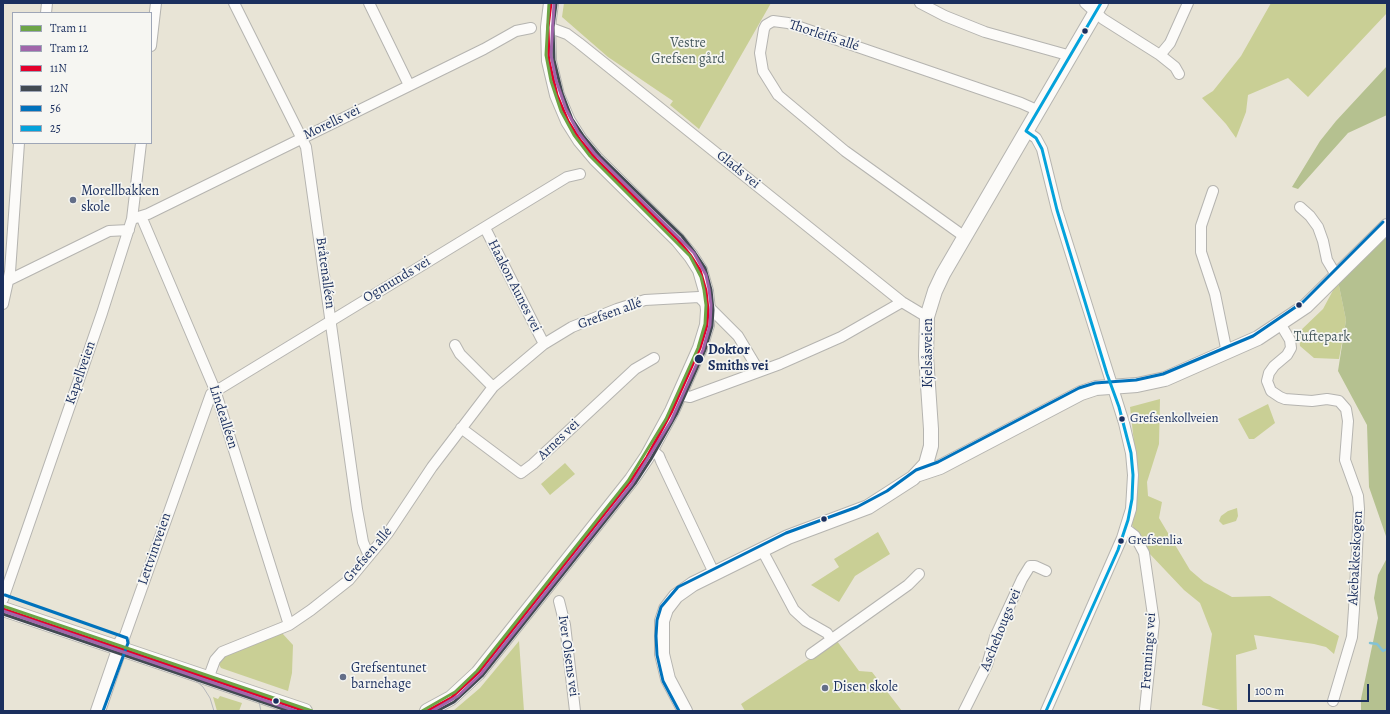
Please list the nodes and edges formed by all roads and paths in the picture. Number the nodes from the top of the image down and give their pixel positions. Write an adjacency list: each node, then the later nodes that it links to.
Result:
1 (156, 3): 11 (street)
2 (234, 3): 18 (street, Bråtenalléen)
3 (369, 3): 15 (street)
4 (551, 3): 9 (street)
5 (920, 3): 13 (street)
6 (1085, 3): 8 (street)
7 (1188, 3): 12 (street)
8 (1098, 8): 12 (street); 13 (street, Kjelsåsveien)
9 (548, 27): 31 (street, Glads vei); 33 (street)
10 (531, 28): 15 (street, Morells vei)
11 (152, 37)
12 (1160, 55): 14 (street)
13 (1071, 56): 16 (street, Kjelsåsveien)
14 (1179, 74)
15 (409, 85): 18 (street, Morells vei)
16 (1038, 111): 17 (street, Kjelsåsveien); 28 (street, Thorleifs allé)
17 (1026, 131): 28 (street, Kjelsåsveien); 43 (street)
18 (301, 138): 24 (street, Morells vei); 35 (street, Bråtenalléen)
19 (19, 144): 30 (street)
20 (141, 144): 24 (street, Kapellveien)
21 (580, 174): 26 (street, Ogmunds vei)
22 (1213, 191): 39 (street)
23 (1300, 207): 29 (street)
24 (137, 217): 27 (street, Kapellveien); 44 (street, Lindealléen)
25 (1387, 226): 29 (street)
26 (485, 228): 35 (street, Ogmunds vei); 37 (street, Haakon Aunes vei)
27 (129, 230): 30 (street); 55 (street, Kapellveien)
28 (965, 237): 34 (street, Kjelsåsveien)
29 (1336, 275): 36 (street)
30 (6, 281): 32 (street)
31 (902, 302): 34 (street, Glads vei); 41 (street)
32 (3, 304)
33 (708, 307): 37 (street, Grefsen allé); 41 (street, Grefsen allé); 45 (street)
34 (927, 317): 48 (street, Kjelsåsveien)
35 (331, 320): 44 (street, Ogmunds vei); 51 (street, Bråtenalléen)
36 (1281, 324): 39 (street); 63 (street, Akebakkeskogen)
37 (544, 344): 42 (street, Grefsen allé)
38 (455, 345): 42 (street)
39 (1227, 353): 43 (street)
40 (654, 358): 46 (street, Arnes vei)
41 (759, 371): 45 (street)
42 (493, 387): 46 (street, Grefsen allé)
43 (1112, 387): 48 (street); 49 (street)
44 (215, 390): 58 (street, Lindealléen); 60 (street, Lettvintveien)
45 (680, 395): 47 (street)
46 (461, 428): 51 (street, Grefsen allé)
47 (651, 449): 53 (street); 67 (street)
48 (919, 474): 50 (street, Kjelsåsveien)
49 (1126, 529): 64 (street, Frennings vei); 71 (street)
50 (762, 550): 53 (street, Kjelsåsveien); 59 (street)
51 (369, 556): 58 (street, Grefsen allé)
52 (1046, 571): 70 (street, Aschehougs vei)
53 (714, 573): 69 (street, Kjelsåsveien)
54 (920, 574): 59 (street)
55 (3, 599): 60 (street)
56 (560, 601): 68 (street, Iver Olsens vei)
57 (3, 609): 60 (street)
58 (289, 625): 62 (street, Grefsen allé)
59 (831, 639): 61 (street)
60 (121, 645): 62 (street); 65 (street, Lettvintveien)
61 (811, 654)
62 (208, 679): 66 (street)
63 (1333, 701)
64 (1145, 709)
65 (98, 711)
66 (305, 711)
67 (427, 711)
68 (575, 711)
69 (684, 711)
70 (964, 711)
71 (1046, 711)

